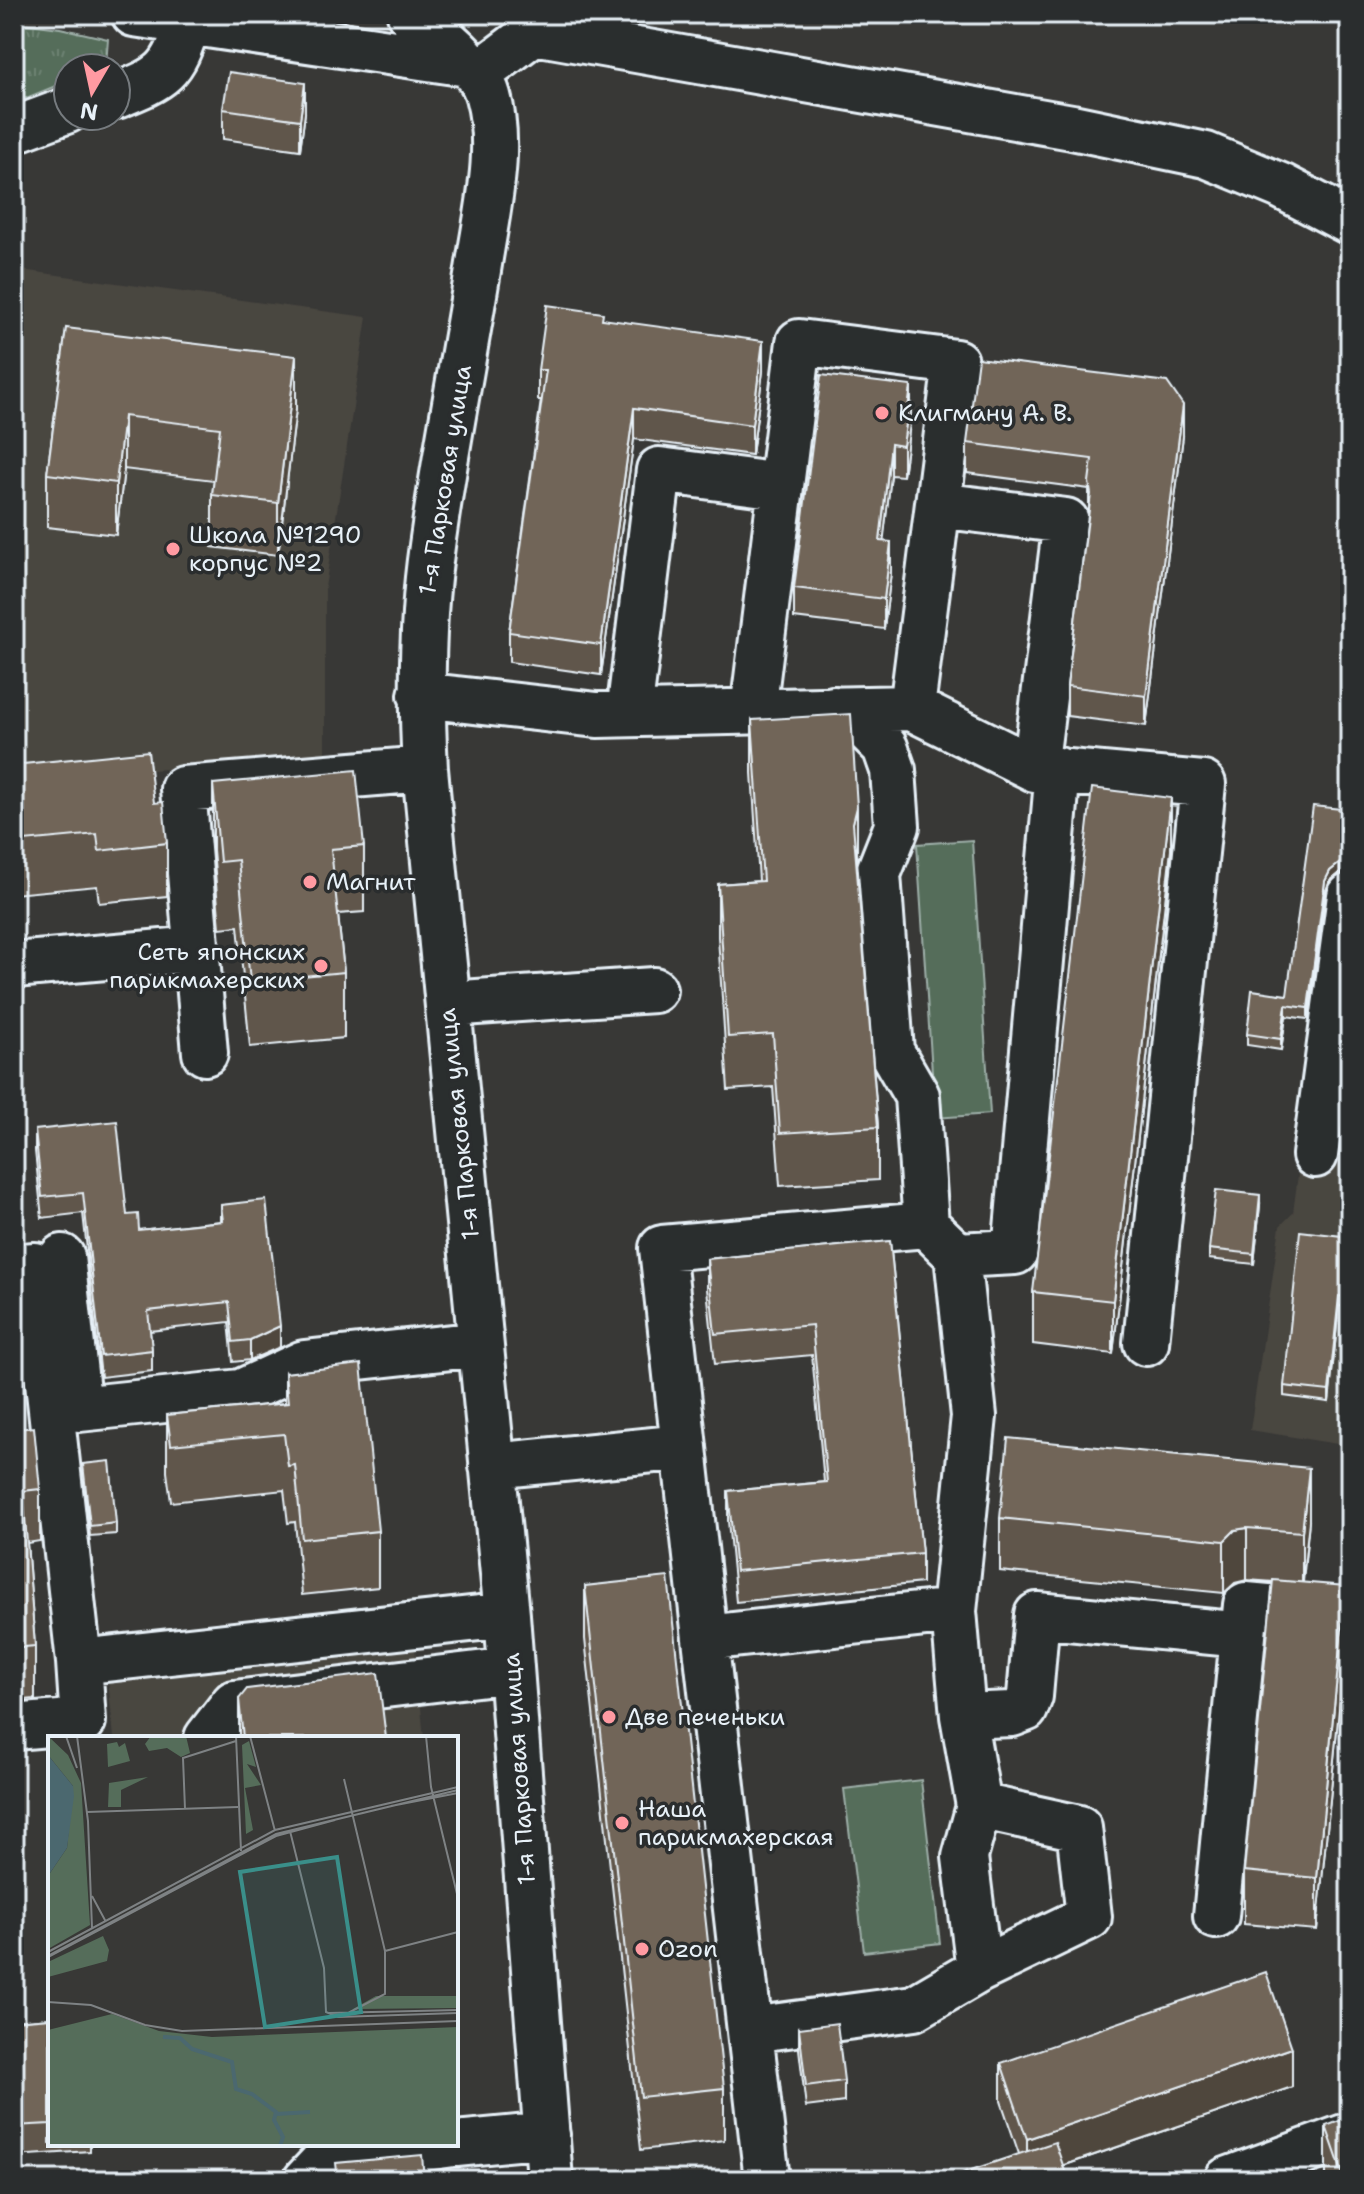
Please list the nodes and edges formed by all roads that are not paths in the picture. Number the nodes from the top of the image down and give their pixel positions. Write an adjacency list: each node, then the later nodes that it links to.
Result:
1 (134, 14): 3 (street)
2 (410, 14): 4 (street)
3 (188, 22): 4 (street); 5 (street)
4 (473, 69): 8 (street); 11 (street, 1-я Парковая улица)
5 (132, 89)
6 (52, 116): 7 (street)
7 (14, 130)
8 (1349, 222)
9 (781, 486): 10 (street); 14 (street); 15 (street)
10 (938, 505): 12 (street); 17 (street)
11 (421, 695): 15 (street); 16 (street, 1-я Парковая улица)
12 (912, 708): 13 (street); 17 (street)
13 (834, 709): 14 (street); 25 (street)
14 (753, 711): 15 (street)
15 (629, 714)
16 (425, 769): 19 (street); 22 (street, 1-я Парковая улица)
17 (1046, 770): 26 (street); 29 (street)
18 (1350, 896): 24 (street)
19 (197, 949): 20 (street); 23 (street)
20 (14, 965)
21 (654, 990): 22 (street)
22 (448, 1004): 30 (street, 1-я Парковая улица)
23 (205, 1053)
24 (1315, 1155)
25 (926, 1225): 26 (street); 31 (street)
26 (957, 1255): 33 (street)
27 (62, 1257): 30 (street)
28 (14, 1267): 38 (street)
29 (1146, 1343)
30 (480, 1344): 32 (street, 1-я Парковая улица)
31 (684, 1447): 32 (street); 37 (street)
32 (492, 1466): 35 (street, 1-я Парковая улица)
33 (954, 1611): 37 (street); 40 (street)
34 (1350, 1614): 36 (street)
35 (507, 1615): 38 (street); 39 (street, 1-я Парковая улица)
36 (1243, 1635): 40 (street); 44 (street)
37 (705, 1638): 46 (street)
38 (79, 1662): 41 (street)
39 (511, 1670): 42 (street); 47 (street, 1-я Парковая улица)
40 (963, 1716): 43 (street)
41 (14, 1727)
42 (209, 1736)
43 (979, 1806): 45 (street); 45 (street)
44 (1216, 1916)
45 (979, 1970): 46 (street)
46 (750, 2030): 53 (street)
47 (547, 2135): 49 (street); 52 (street, 1-я Парковая улица)
48 (1350, 2135): 54 (street)
49 (458, 2144)
50 (441, 2146): 51 (street)
51 (306, 2180)
52 (550, 2180)
53 (767, 2180)
54 (1227, 2180)

